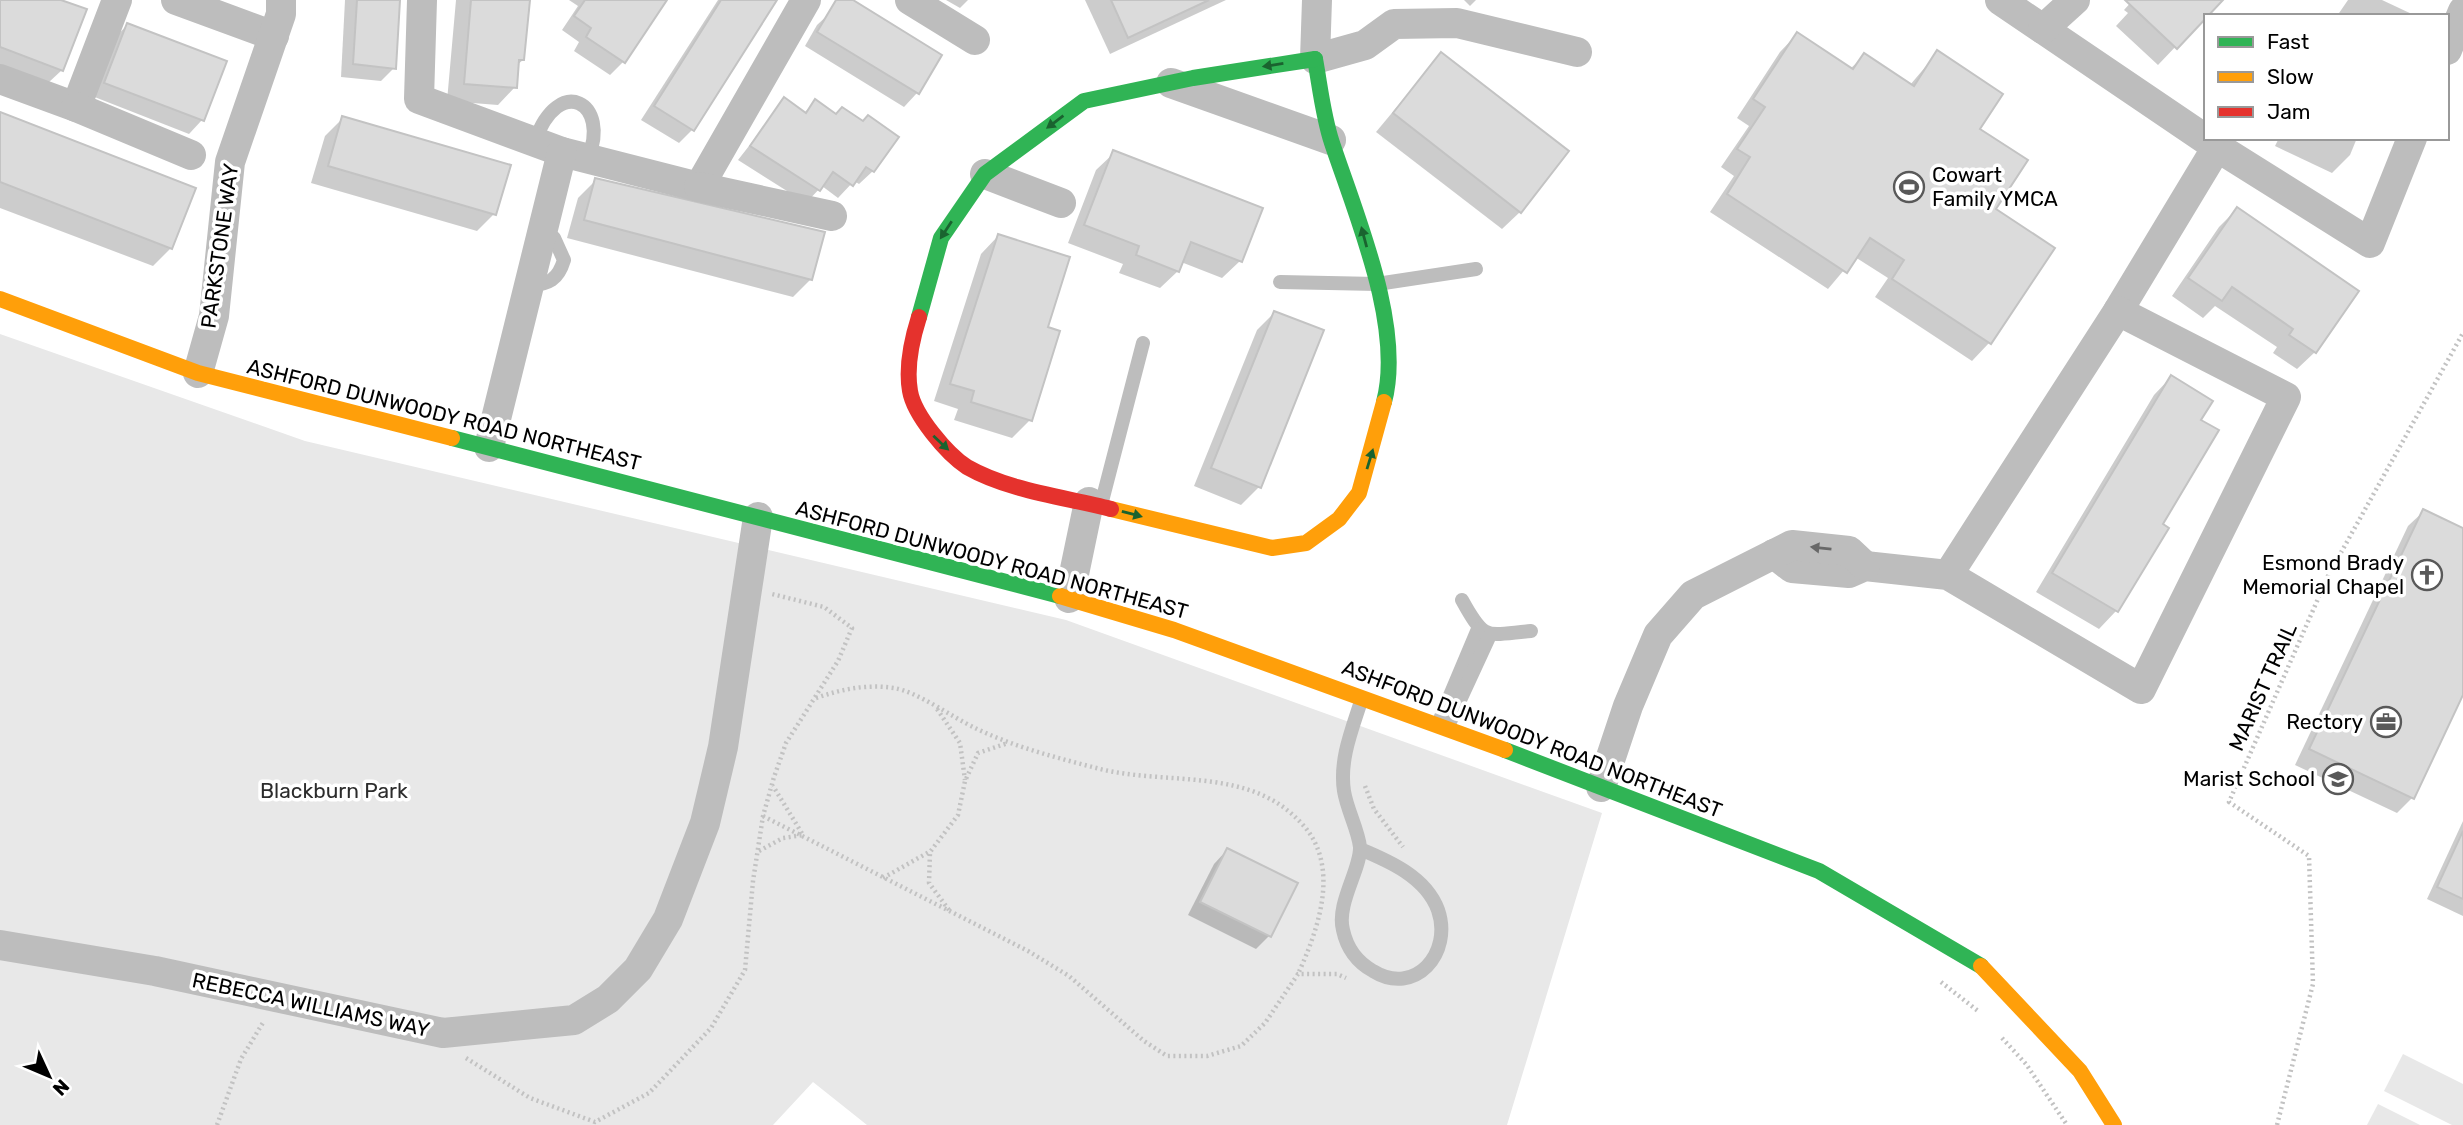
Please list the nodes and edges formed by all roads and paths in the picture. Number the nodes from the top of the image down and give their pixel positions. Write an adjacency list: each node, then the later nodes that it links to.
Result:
1 (117, 0): 19 (street)
2 (176, 0): 12 (street)
3 (281, 0): 12 (street, PARKSTONE WAY)
4 (422, 0): 25 (street)
5 (806, 0): 28 (street)
6 (910, 0): 13 (street)
7 (1317, 0): 16 (street)
8 (2000, 0): 11 (street)
9 (2075, 0): 11 (street)
10 (2463, 11): 14 (street)
11 (2043, 29): 20 (street)
12 (274, 36): 38 (street, PARKSTONE WAY)
13 (975, 40)
14 (2449, 45)
15 (1577, 52): 16 (street)
16 (1315, 59): 18 (main road, one-way to 18); 21 (main road)
17 (0, 79): 19 (street)
18 (1171, 82): 21 (street); 27 (main road, one-way to 27)
19 (76, 107): 26 (street)
20 (2204, 138)
21 (1331, 140): 33 (main road, one-way to 21)
22 (2207, 140): 24 (street)
23 (2411, 140): 24 (street)
24 (2217, 147): 35 (street)
25 (562, 150): 28 (street); 39 (street)
26 (191, 155)
27 (985, 174): 29 (street); 40 (main road, one-way to 40)
28 (699, 187): 30 (street)
29 (1061, 203)
30 (832, 216)
31 (1476, 269): 33 (lane)
32 (1280, 282): 33 (lane)
33 (1377, 284): 40 (main road, one-way to 33)
34 (0, 299): 38 (main road, ASHFORD DUNWOODY ROAD NORTHEAST)
35 (2118, 311): 42 (street); 42 (street)
36 (2463, 333): 65 (path, MARIST TRAIL)
37 (1143, 343): 40 (lane)
38 (198, 373): 39 (main road, ASHFORD DUNWOODY ROAD NORTHEAST)
39 (489, 447): 41 (main road, ASHFORD DUNWOODY ROAD NORTHEAST)
40 (1095, 504): 44 (street)
41 (758, 517): 43 (street, REBECCA WILLIAMS WAY); 44 (main road, ASHFORD DUNWOODY ROAD NORTHEAST)
42 (1948, 575): 55 (street)
43 (746, 587): 49 (path); 62 (street, REBECCA WILLIAMS WAY)
44 (1069, 598): 48 (main road, ASHFORD DUNWOODY ROAD NORTHEAST)
45 (1462, 600): 47 (lane)
46 (1531, 631): 47 (lane)
47 (1484, 632): 51 (lane)
48 (1363, 696): 51 (main road, ASHFORD DUNWOODY ROAD NORTHEAST); 57 (lane)
49 (816, 698): 50 (path); 54 (path)
50 (935, 707): 52 (path); 53 (path)
51 (1443, 726): 55 (main road, ASHFORD DUNWOODY ROAD NORTHEAST)
52 (1009, 743): 53 (path); 63 (path)
53 (965, 781): 59 (path)
54 (772, 786): 56 (path); 58 (path)
55 (1601, 787): 64 (main road, ASHFORD DUNWOODY ROAD NORTHEAST)
56 (763, 816)
57 (1360, 849): 57 (lane)
58 (759, 851)
59 (930, 852): 60 (path); 61 (path)
60 (883, 878)
61 (951, 912)
62 (0, 945)
63 (1298, 974)
64 (2113, 1125)
65 (2277, 1125)

